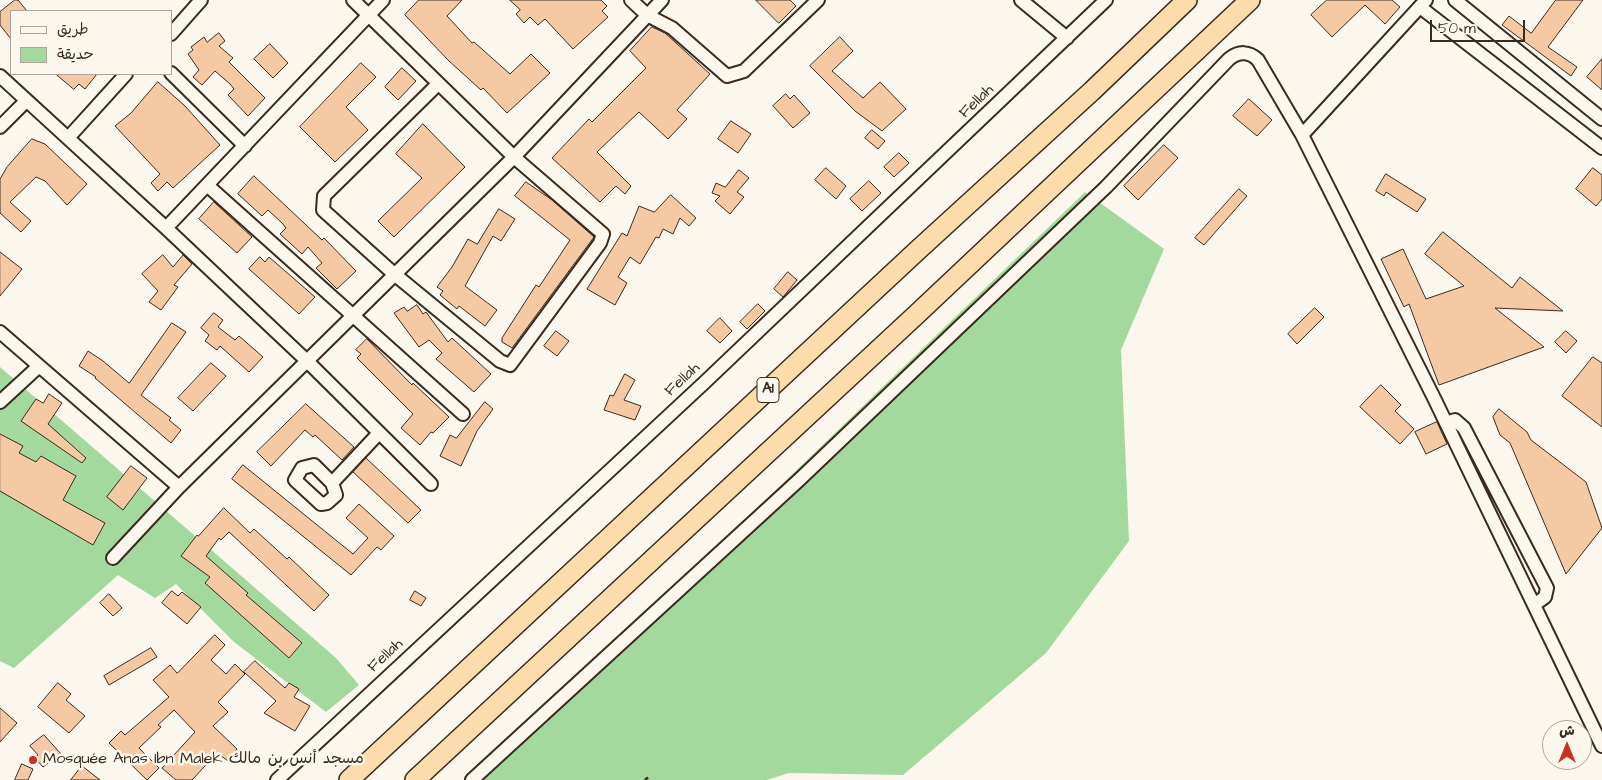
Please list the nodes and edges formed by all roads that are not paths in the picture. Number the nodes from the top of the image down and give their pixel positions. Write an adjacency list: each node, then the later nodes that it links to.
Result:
1 (200, 0): 15 (street)
2 (353, 0): 13 (street)
3 (383, 0): 13 (street)
4 (631, 0): 14 (street)
5 (662, 0): 14 (street)
6 (818, 0): 14 (street)
7 (1022, 0): 16 (street)
8 (1106, 0): 16 (street, Fellah)
9 (1187, 0): 47 (highway, A1)
10 (1250, 0): 48 (highway)
11 (1455, 0): 22 (street)
12 (1423, 4): 24 (street); 27 (street)
13 (367, 15): 20 (street); 26 (street)
14 (647, 15): 28 (street)
15 (172, 33)
16 (1067, 38): 46 (street, Fellah)
17 (172, 74): 26 (street)
18 (125, 75): 25 (street)
19 (0, 76): 21 (street)
20 (438, 84): 28 (street); 31 (street)
21 (26, 101): 23 (street); 25 (street)
22 (1602, 119)
23 (0, 127)
24 (1302, 135): 38 (street); 49 (street)
25 (68, 138): 30 (street)
26 (245, 146): 29 (street)
27 (1602, 148)
28 (514, 157): 31 (street); 31 (street)
29 (207, 185): 30 (street); 32 (street)
30 (166, 228): 34 (street)
31 (393, 273): 32 (street)
32 (352, 317): 34 (street); 37 (street)
33 (0, 332): 35 (street)
34 (307, 361): 39 (street); 42 (street)
35 (38, 367): 36 (street); 42 (street)
36 (0, 402)
37 (463, 414)
38 (1446, 423): 44 (street); 44 (street)
39 (380, 433): 40 (street); 41 (street)
40 (332, 483)
41 (431, 484)
42 (179, 487): 43 (street)
43 (113, 558)
44 (1534, 605): 45 (street)
45 (1602, 746)
46 (277, 780)
47 (349, 780)
48 (415, 780)
49 (472, 780)

